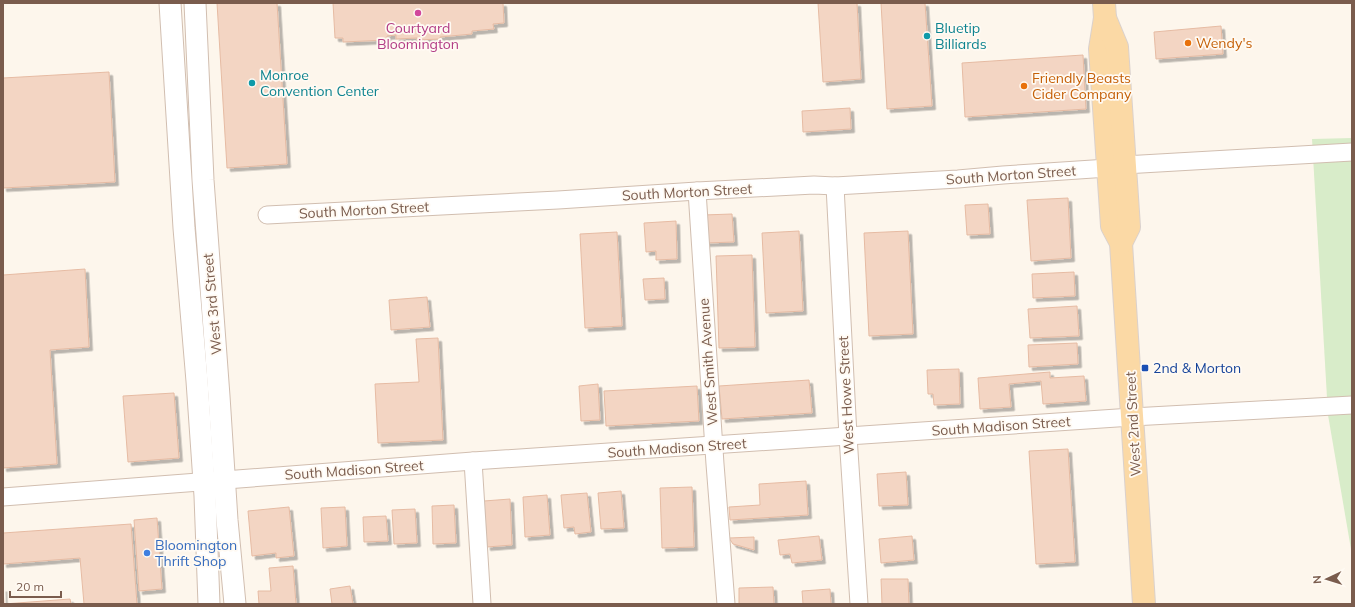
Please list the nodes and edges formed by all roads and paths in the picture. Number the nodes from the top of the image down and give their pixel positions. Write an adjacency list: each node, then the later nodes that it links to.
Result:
1 (170, 3): 15 (street, West 3rd Street)
2 (195, 3): 14 (street, West 3rd Street)
3 (1104, 11): 5 (main road, West 2nd Street)
4 (1352, 152): 5 (street, South Morton Street)
5 (1116, 166): 6 (street, South Morton Street); 10 (main road, West 2nd Street)
6 (835, 186): 7 (street, South Morton Street); 11 (street, West Howe Street)
7 (697, 191): 8 (street, South Morton Street); 12 (street, West Smith Avenue)
8 (267, 215)
9 (1352, 405): 10 (street, South Madison Street)
10 (1132, 417): 11 (street, South Madison Street); 22 (main road, West 2nd Street)
11 (848, 436): 12 (street, South Madison Street); 21 (street, West Howe Street)
12 (713, 445): 13 (street, South Madison Street); 20 (street, West Smith Avenue)
13 (473, 460): 14 (street, South Madison Street); 19 (street)
14 (225, 479): 15 (street, South Madison Street); 18 (street, West 3rd Street)
15 (204, 481): 16 (street, South Madison Street); 17 (street, West 3rd Street)
16 (3, 497)
17 (209, 604)
18 (235, 604)
19 (482, 604)
20 (726, 604)
21 (859, 604)
22 (1144, 604)

